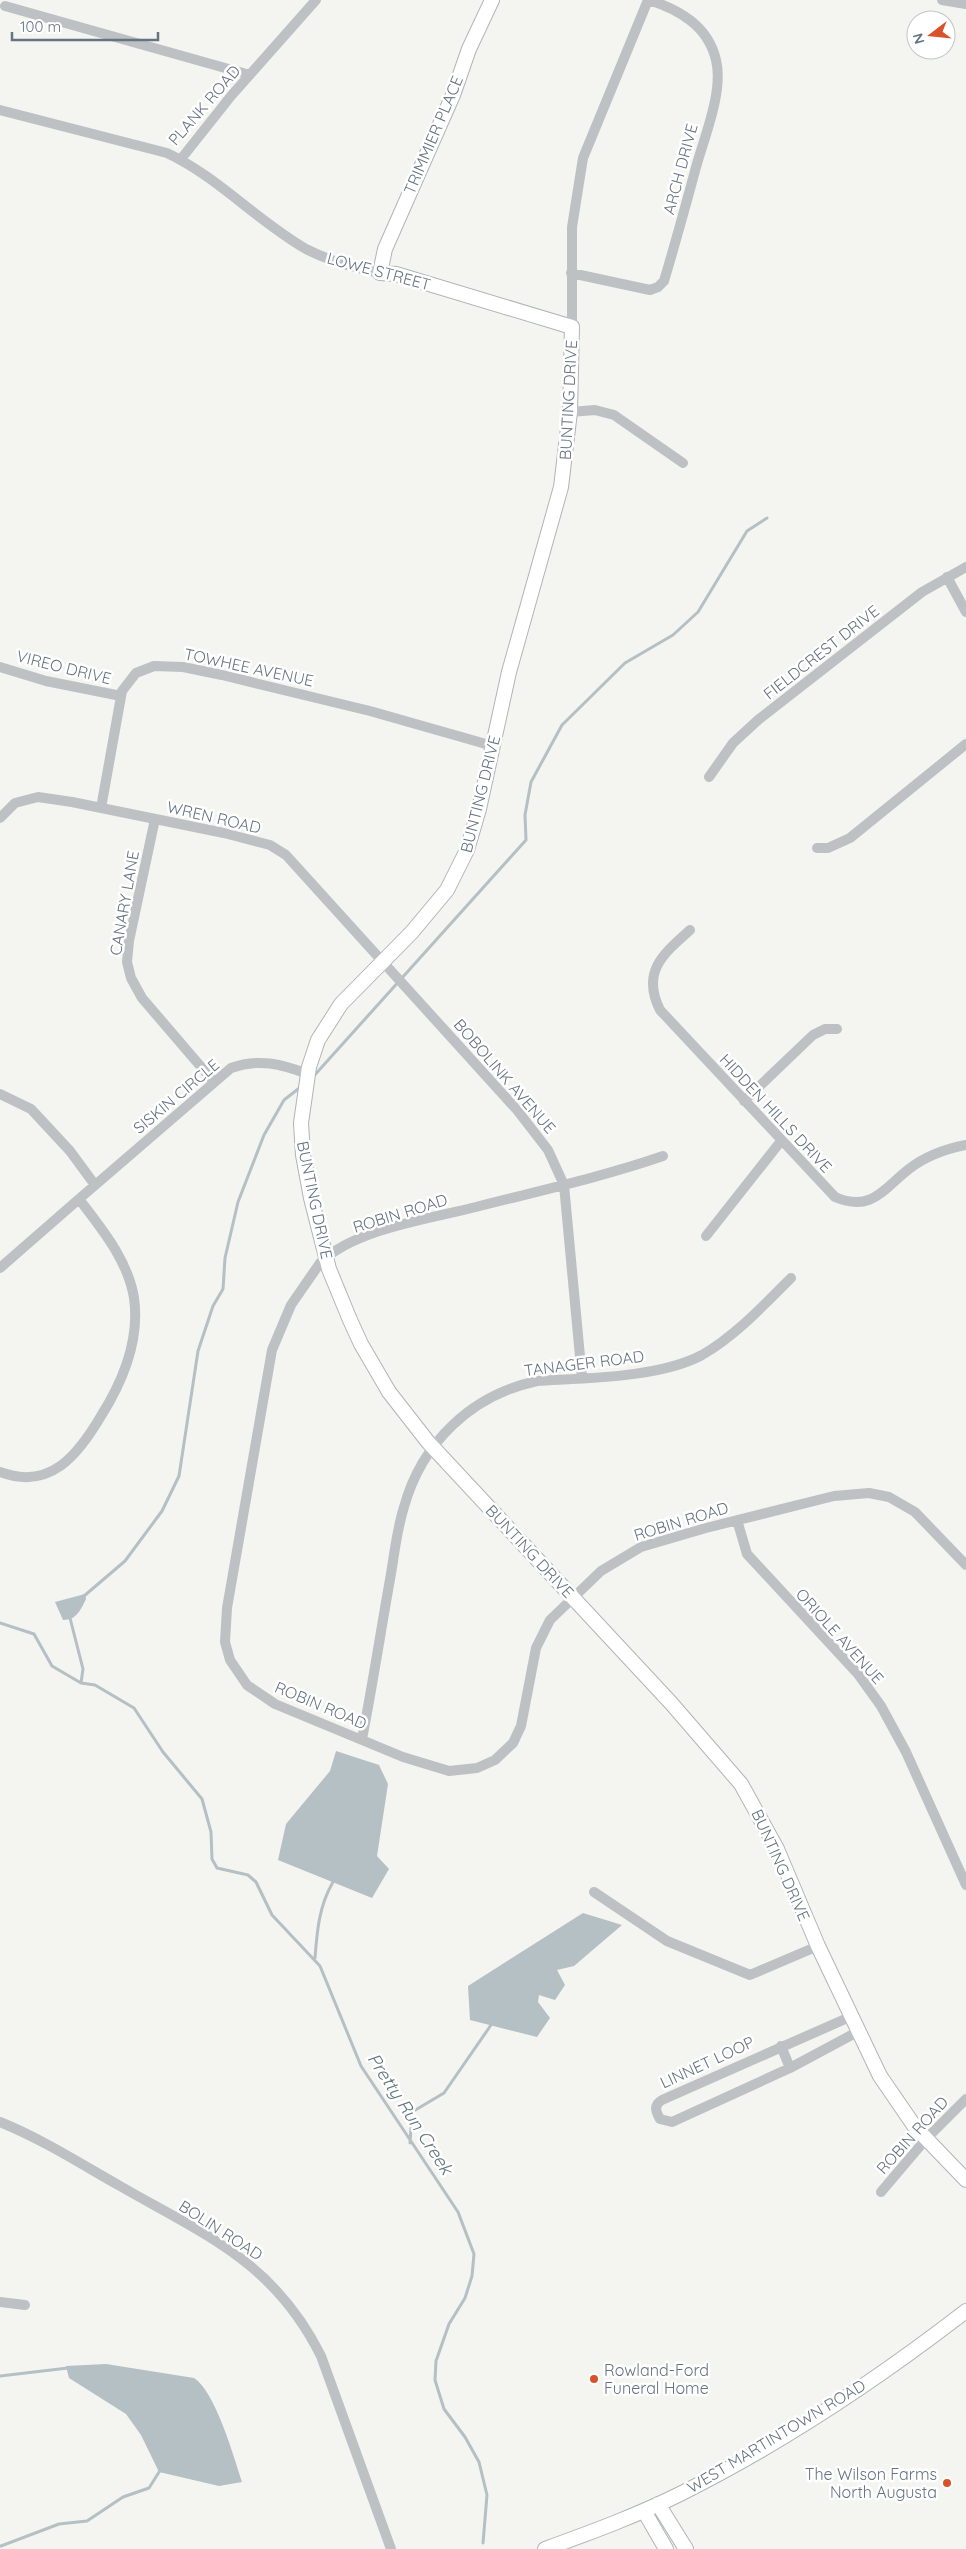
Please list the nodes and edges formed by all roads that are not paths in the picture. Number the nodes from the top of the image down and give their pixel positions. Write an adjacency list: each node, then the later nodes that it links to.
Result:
1 (316, 0): 7 (street, PLANK ROAD)
2 (492, 0): 10 (street, TRIMMIER PLACE)
3 (649, 0): 11 (street, BUNTING DRIVE); 11 (street, ARCH DRIVE)
4 (942, 0): 5 (street)
5 (966, 4)
6 (5, 6): 7 (street)
7 (250, 75): 9 (street, PLANK ROAD)
8 (0, 110): 9 (street, PLANK ROAD)
9 (180, 159): 10 (street, LOWE STREET)
10 (380, 272): 12 (street, LOWE STREET)
11 (571, 273): 12 (street, BUNTING DRIVE)
12 (572, 327): 13 (street, BUNTING DRIVE)
13 (570, 412): 14 (street); 21 (street, BUNTING DRIVE)
14 (684, 464)
15 (966, 567): 16 (street, FIELDCREST DRIVE)
16 (947, 577): 17 (street); 22 (street, FIELDCREST DRIVE)
17 (966, 612)
18 (0, 667): 19 (street, VIREO DRIVE)
19 (121, 696): 21 (street, TOWHEE AVENUE); 23 (street, TOWHEE AVENUE)
20 (966, 744): 26 (street)
21 (493, 746): 28 (street, BUNTING DRIVE)
22 (709, 777)
23 (101, 808): 24 (street, WREN ROAD); 25 (street, WREN ROAD)
24 (0, 818)
25 (155, 819): 28 (street, WREN ROAD); 31 (street, CANARY LANE)
26 (817, 848)
27 (690, 930): 33 (street, HIDDEN HILLS DRIVE)
28 (382, 962): 30 (street, BUNTING DRIVE); 38 (street, BOBOLINK AVENUE)
29 (837, 1029): 33 (street)
30 (308, 1074): 31 (street, SISKIN CIRCLE); 41 (street, BUNTING DRIVE)
31 (214, 1082): 37 (street, SISKIN CIRCLE)
32 (0, 1094): 37 (street)
33 (744, 1101): 34 (street, HIDDEN HILLS DRIVE)
34 (781, 1141): 35 (street, HIDDEN HILLS DRIVE); 40 (street)
35 (966, 1145)
36 (663, 1156): 38 (street, ROBIN ROAD)
37 (95, 1185): 39 (street, SISKIN CIRCLE)
38 (564, 1185): 41 (street, ROBIN ROAD); 44 (street, BOBOLINK AVENUE)
39 (79, 1199): 42 (street, SISKIN CIRCLE); 46 (street)
40 (706, 1236)
41 (326, 1257): 45 (street, BUNTING DRIVE); 50 (street, ROBIN ROAD)
42 (0, 1268)
43 (791, 1278): 44 (street, TANAGER ROAD)
44 (582, 1378): 45 (street, TANAGER ROAD)
45 (434, 1448): 49 (street, BUNTING DRIVE); 50 (street, TANAGER ROAD)
46 (0, 1472)
47 (737, 1520): 48 (street, ROBIN ROAD); 49 (street, ROBIN ROAD); 51 (street, ORIOLE AVENUE)
48 (966, 1565)
49 (572, 1597): 50 (street, ROBIN ROAD); 53 (street, BUNTING DRIVE)
50 (362, 1739)
51 (966, 1885)
52 (594, 1892): 53 (street)
53 (818, 1946): 54 (street, BUNTING DRIVE)
54 (852, 2016): 55 (street, BUNTING DRIVE); 56 (street, LINNET LOOP)
55 (859, 2031): 57 (street, LINNET LOOP); 60 (street, BUNTING DRIVE)
56 (781, 2046): 57 (street); 57 (street, LINNET LOOP)
57 (790, 2068)
58 (966, 2099): 60 (street, ROBIN ROAD)
59 (0, 2122): 68 (street, BOLIN ROAD)
60 (926, 2139): 61 (street, BUNTING DRIVE); 62 (street, ROBIN ROAD)
61 (966, 2180)
62 (881, 2192)
63 (0, 2302): 64 (street)
64 (25, 2305)
65 (966, 2311): 66 (street, WEST MARTINTOWN ROAD)
66 (658, 2504): 67 (street, WEST MARTINTOWN ROAD); 71 (street)
67 (644, 2511): 69 (street, WEST MARTINTOWN ROAD); 70 (street)
68 (391, 2549)
69 (546, 2549)
70 (666, 2549)
71 (686, 2549)

